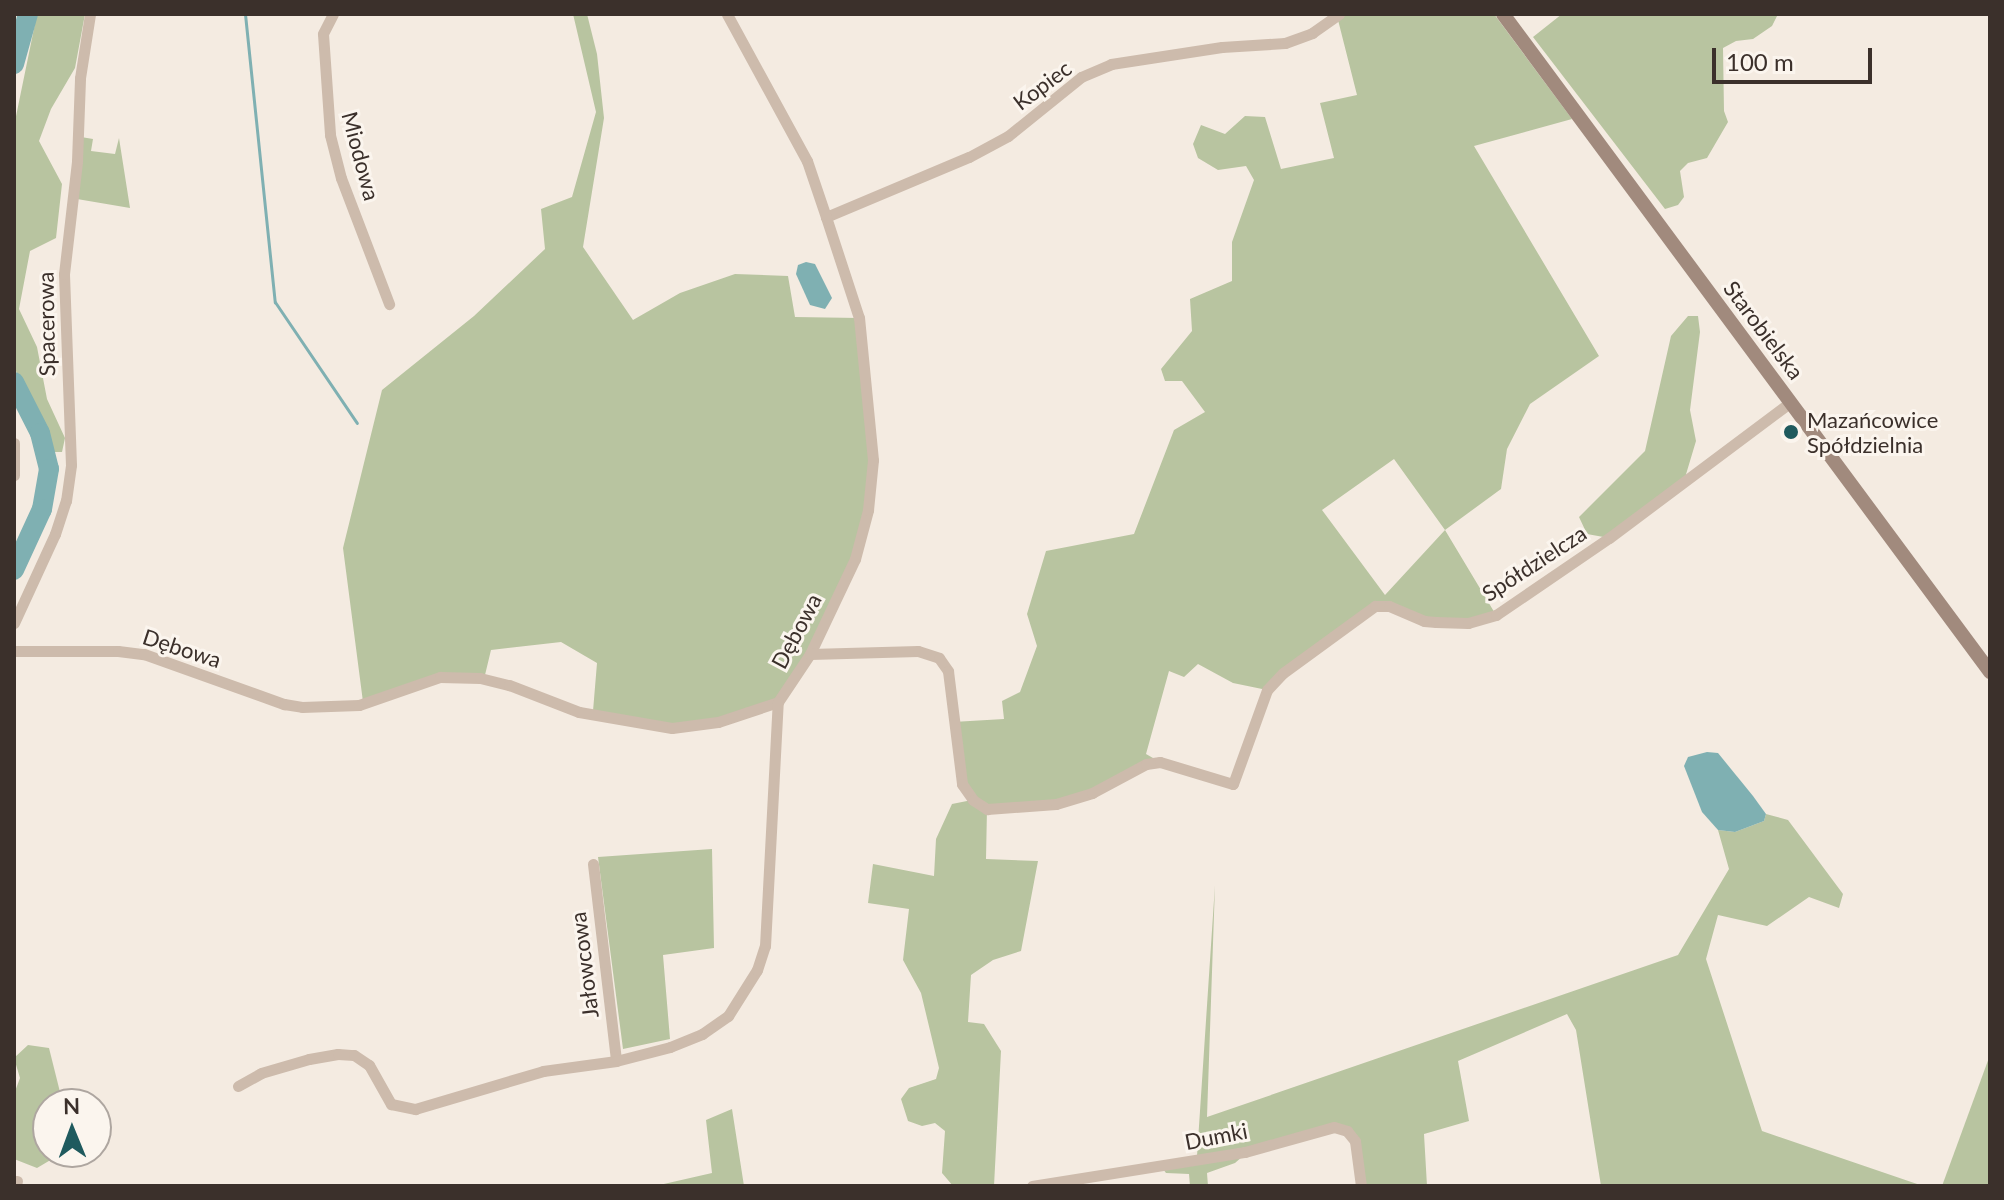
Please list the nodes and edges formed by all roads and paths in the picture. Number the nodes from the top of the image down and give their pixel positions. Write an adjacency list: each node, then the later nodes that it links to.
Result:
1 (90, 14): 11 (street, Spacerowa)
2 (333, 14): 7 (street, Miodowa)
3 (727, 14): 6 (street, Dębowa)
4 (1339, 14): 6 (street, Kopiec)
5 (1503, 14): 8 (street, Starobielska)
6 (826, 217): 13 (street, Dębowa)
7 (389, 304)
8 (1791, 402): 13 (street, Spółdzielcza); 14 (street, Starobielska)
9 (14, 443): 10 (street)
10 (14, 475)
11 (14, 623)
12 (14, 651): 15 (street, Dębowa)
13 (810, 654): 15 (street, Dębowa)
14 (1990, 672)
15 (778, 702): 17 (street)
16 (593, 864): 17 (street, Jałowcowa)
17 (616, 1061): 18 (street)
18 (238, 1086)
19 (1032, 1186): 20 (street, Dumki)
20 (1361, 1186)

